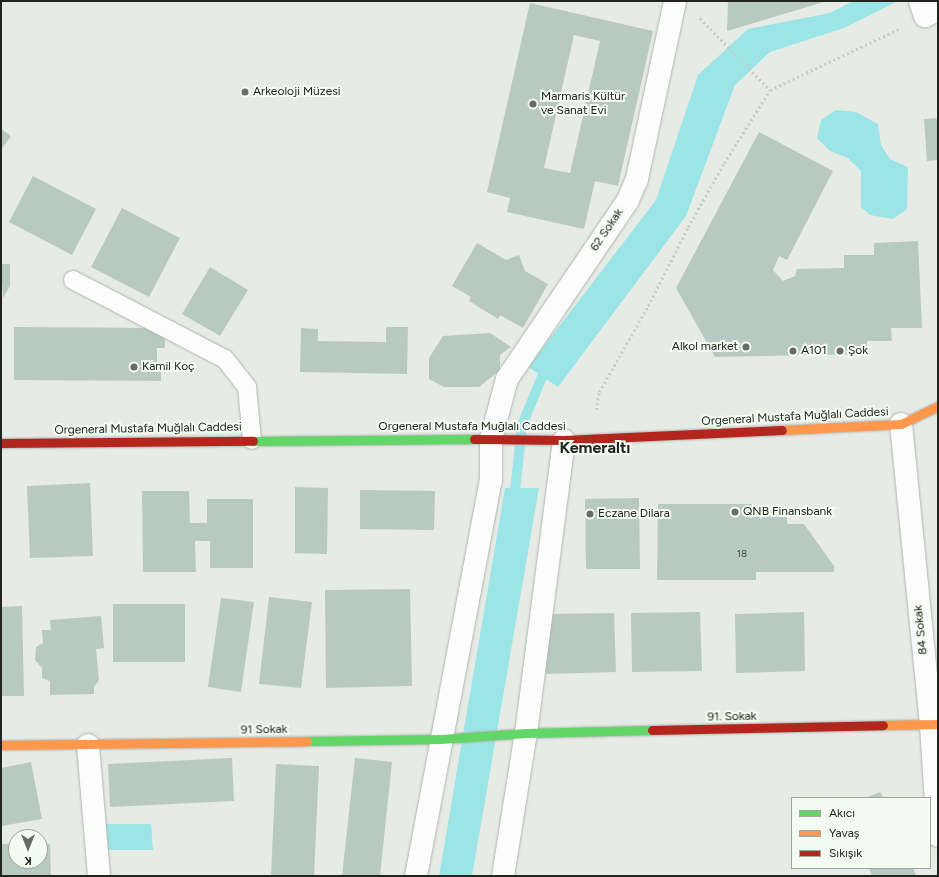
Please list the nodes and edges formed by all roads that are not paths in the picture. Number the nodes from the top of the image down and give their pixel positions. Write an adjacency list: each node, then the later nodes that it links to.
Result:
1 (675, 1): 5 (street, 62 Sokak)
2 (73, 280): 6 (lane)
3 (938, 406): 4 (street, Orgeneral Mustafa Muğlalı Caddesi)
4 (902, 424): 7 (street, Orgeneral Mustafa Muğlalı Caddesi); 9 (street, 84 Sokak)
5 (495, 438): 6 (street, Orgeneral Mustafa Muğlalı Caddesi); 7 (street, Orgeneral Mustafa Muğlalı Caddesi); 11 (street, 62 Sokak)
6 (252, 440): 8 (street, Orgeneral Mustafa Muğlalı Caddesi)
7 (564, 440): 10 (street)
8 (1, 442)
9 (934, 725): 10 (street, 91. Sokak); 14 (street, 84 Sokak)
10 (526, 733): 11 (street, 91 Sokak); 17 (street)
11 (450, 738): 13 (street, 91 Sokak); 16 (street, 62 Sokak)
12 (1, 745): 13 (street, 91 Sokak)
13 (88, 745): 15 (street)
14 (938, 836)
15 (99, 876)
16 (416, 876)
17 (503, 876)

